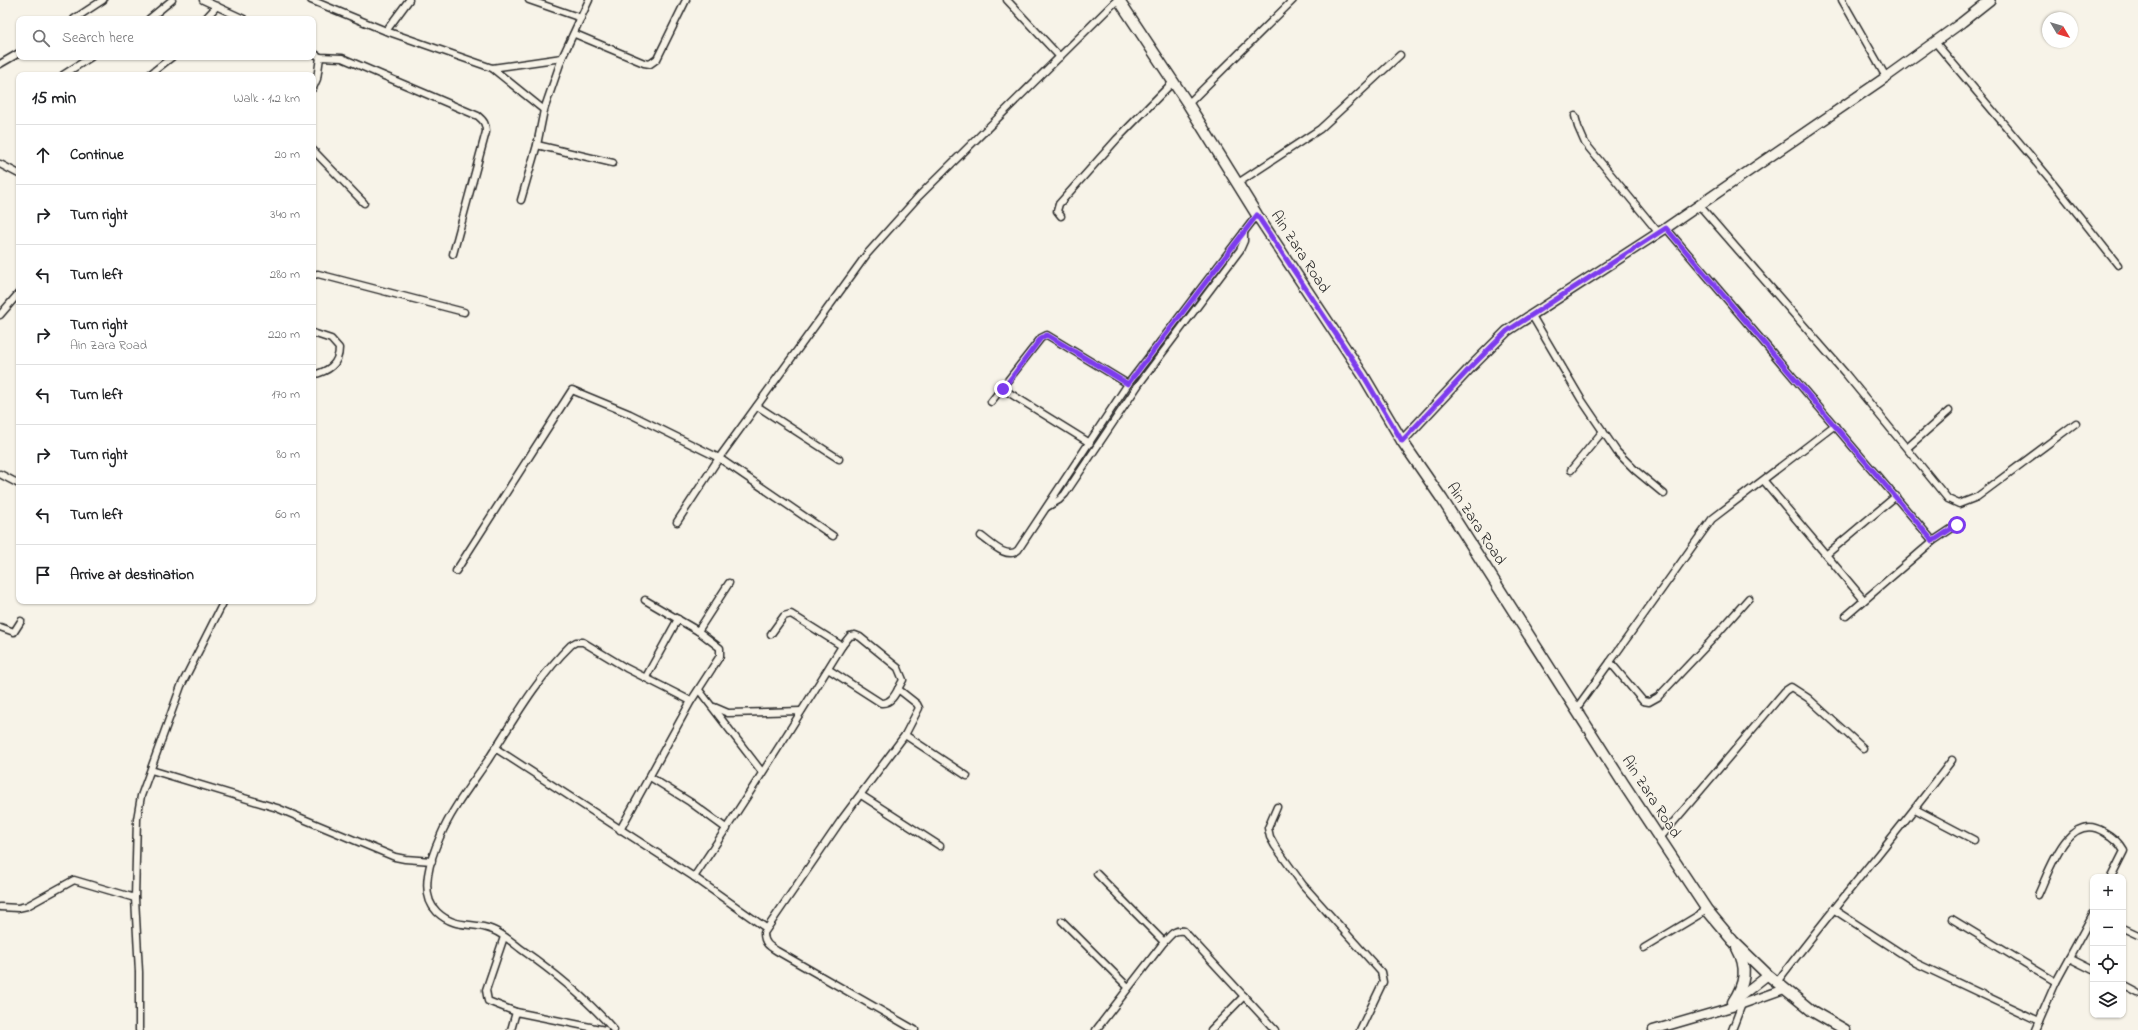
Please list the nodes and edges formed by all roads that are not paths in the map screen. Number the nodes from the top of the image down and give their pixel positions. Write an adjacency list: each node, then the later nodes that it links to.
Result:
1 (103, 0): 15 (street)
2 (172, 0): 16 (street)
3 (203, 0): 14 (street)
4 (311, 0): 20 (street)
5 (409, 0): 20 (street)
6 (529, 0): 19 (street)
7 (589, 0): 19 (street)
8 (686, 0): 21 (street)
9 (1007, 0): 27 (street)
10 (1118, 0): 27 (street); 37 (main road, Ain Zara Road)
11 (1294, 0): 38 (street)
12 (1842, 0): 35 (street)
13 (1990, 0): 22 (main road)
14 (217, 6): 17 (street); 18 (street)
15 (79, 16)
16 (153, 16)
17 (208, 16)
18 (238, 16)
19 (581, 18): 21 (street)
20 (386, 31): 32 (street)
21 (575, 34): 28 (street)
22 (1935, 42): 35 (main road); 55 (street)
23 (16, 54): 31 (street)
24 (316, 55): 26 (street)
25 (1400, 56): 46 (street)
26 (320, 57): 36 (street); 54 (street)
27 (1060, 57): 66 (street)
28 (562, 58): 32 (street); 39 (street)
29 (86, 60): 33 (street)
30 (168, 60): 34 (street)
31 (0, 64)
32 (492, 68): 39 (street)
33 (68, 72)
34 (153, 72)
35 (1886, 77): 49 (main road)
36 (316, 81)
37 (1173, 82): 38 (main road, Ain Zara Road); 51 (street)
38 (1188, 104): 46 (main road, Ain Zara Road)
39 (544, 110): 41 (street)
40 (1575, 116): 52 (street)
41 (537, 145): 43 (street); 47 (street)
42 (316, 153): 48 (street)
43 (613, 163)
44 (0, 164): 45 (street)
45 (16, 172)
46 (1238, 182): 50 (main road, Ain Zara Road)
47 (521, 200)
48 (364, 202)
49 (1699, 204): 52 (main road); 73 (street)
50 (1257, 215): 53 (street); 71 (main road, Ain Zara Road)
51 (1061, 216)
52 (1662, 230): 59 (main road); 69 (street)
53 (1244, 232): 63 (street); 82 (street)
54 (453, 254)
55 (2118, 265)
56 (316, 274): 58 (street)
57 (16, 296): 60 (street)
58 (464, 312)
59 (1531, 314): 70 (street); 71 (main road)
60 (0, 315)
61 (316, 334): 62 (street)
62 (316, 374)
63 (1128, 384): 64 (street); 72 (street)
64 (1003, 389): 65 (street); 72 (street)
65 (991, 402)
66 (757, 406): 74 (street); 75 (street)
67 (1949, 411): 73 (street)
68 (2076, 423): 73 (street)
69 (1835, 425): 78 (street); 81 (street)
70 (1602, 431): 76 (street); 80 (street)
71 (1402, 441): 109 (main road, Ain Zara Road)
72 (1090, 443): 82 (street)
73 (1907, 448)
74 (719, 458): 83 (street); 85 (street); 89 (street)
75 (839, 459)
76 (1571, 470)
77 (0, 474): 79 (street)
78 (1764, 481): 88 (street); 102 (street)
79 (16, 482)
80 (1664, 494)
81 (1896, 496): 87 (street); 88 (street)
82 (1047, 507): 86 (street)
83 (677, 522)
84 (1957, 525): 87 (street)
85 (833, 536)
86 (981, 536)
87 (1933, 541): 93 (street)
88 (1827, 554): 93 (street)
89 (456, 571)
90 (729, 583): 99 (street)
91 (1749, 598): 102 (street)
92 (645, 600): 96 (street)
93 (1864, 600): 95 (street)
94 (222, 604): 115 (street)
95 (1846, 616)
96 (678, 619): 99 (street); 104 (street)
97 (21, 621): 98 (street)
98 (0, 628)
99 (698, 631): 106 (street)
100 (771, 634): 101 (street)
101 (842, 646): 103 (street); 105 (street)
102 (1610, 662): 109 (street)
103 (828, 669): 105 (street); 110 (street)
104 (646, 677): 107 (street); 112 (street)
105 (898, 689): 111 (street)
106 (699, 690): 107 (street); 108 (street)
107 (691, 701): 118 (street)
108 (714, 707): 110 (street); 116 (street)
109 (1576, 709): 124 (main road, Ain Zara Road)
110 (801, 711): 116 (street)
111 (905, 735): 117 (street); 119 (street)
112 (495, 748): 123 (street); 127 (street)
113 (1863, 748): 124 (street)
114 (1952, 760): 121 (street)
115 (151, 770): 127 (street); 132 (street)
116 (762, 772): 122 (street)
117 (967, 776)
118 (650, 777): 122 (street); 123 (street)
119 (861, 794): 126 (street); 139 (street)
120 (1277, 807): 167 (street)
121 (1916, 809): 125 (street); 134 (street)
122 (727, 829): 130 (street)
123 (620, 830): 130 (street)
124 (1660, 838): 135 (main road, Ain Zara Road)
125 (1974, 840)
126 (940, 846)
127 (432, 861): 142 (street)
128 (1097, 874): 144 (street)
129 (2112, 874): 131 (street)
130 (694, 877): 139 (street)
131 (2038, 895)
132 (135, 898): 133 (street); 159 (street)
133 (0, 907)
134 (1833, 909): 150 (street); 157 (street)
135 (1707, 910): 143 (main road, Ain Zara Road); 145 (street)
136 (1952, 920): 149 (street)
137 (2090, 920): 146 (street)
138 (1062, 921): 151 (street)
139 (766, 928): 163 (street)
140 (2126, 929): 141 (street)
141 (2138, 935)
142 (504, 937): 156 (street); 162 (street)
143 (1733, 941): 148 (main road, Ain Zara Road); 155 (main road)
144 (1164, 942): 151 (street); 154 (street)
145 (1644, 948)
146 (2069, 958): 147 (street); 149 (street)
147 (2090, 968)
148 (1768, 975): 150 (main road, Ain Zara Road); 155 (street)
149 (2056, 982): 157 (street)
150 (1780, 986): 155 (street); 170 (main road, Ain Zara Road)
151 (1128, 987): 164 (street)
152 (2126, 987): 153 (street)
153 (2138, 993)
154 (1244, 996): 165 (street); 166 (street)
155 (1734, 1004): 168 (street); 169 (street)
156 (516, 1012): 158 (street); 160 (street)
157 (2039, 1021): 171 (street)
158 (576, 1028): 161 (street)
159 (139, 1030)
160 (511, 1030)
161 (605, 1030)
162 (614, 1030)
163 (915, 1030)
164 (1096, 1030)
165 (1211, 1030)
166 (1275, 1030)
167 (1360, 1030)
168 (1653, 1030)
169 (1732, 1030)
170 (1845, 1030)
171 (2035, 1030)

